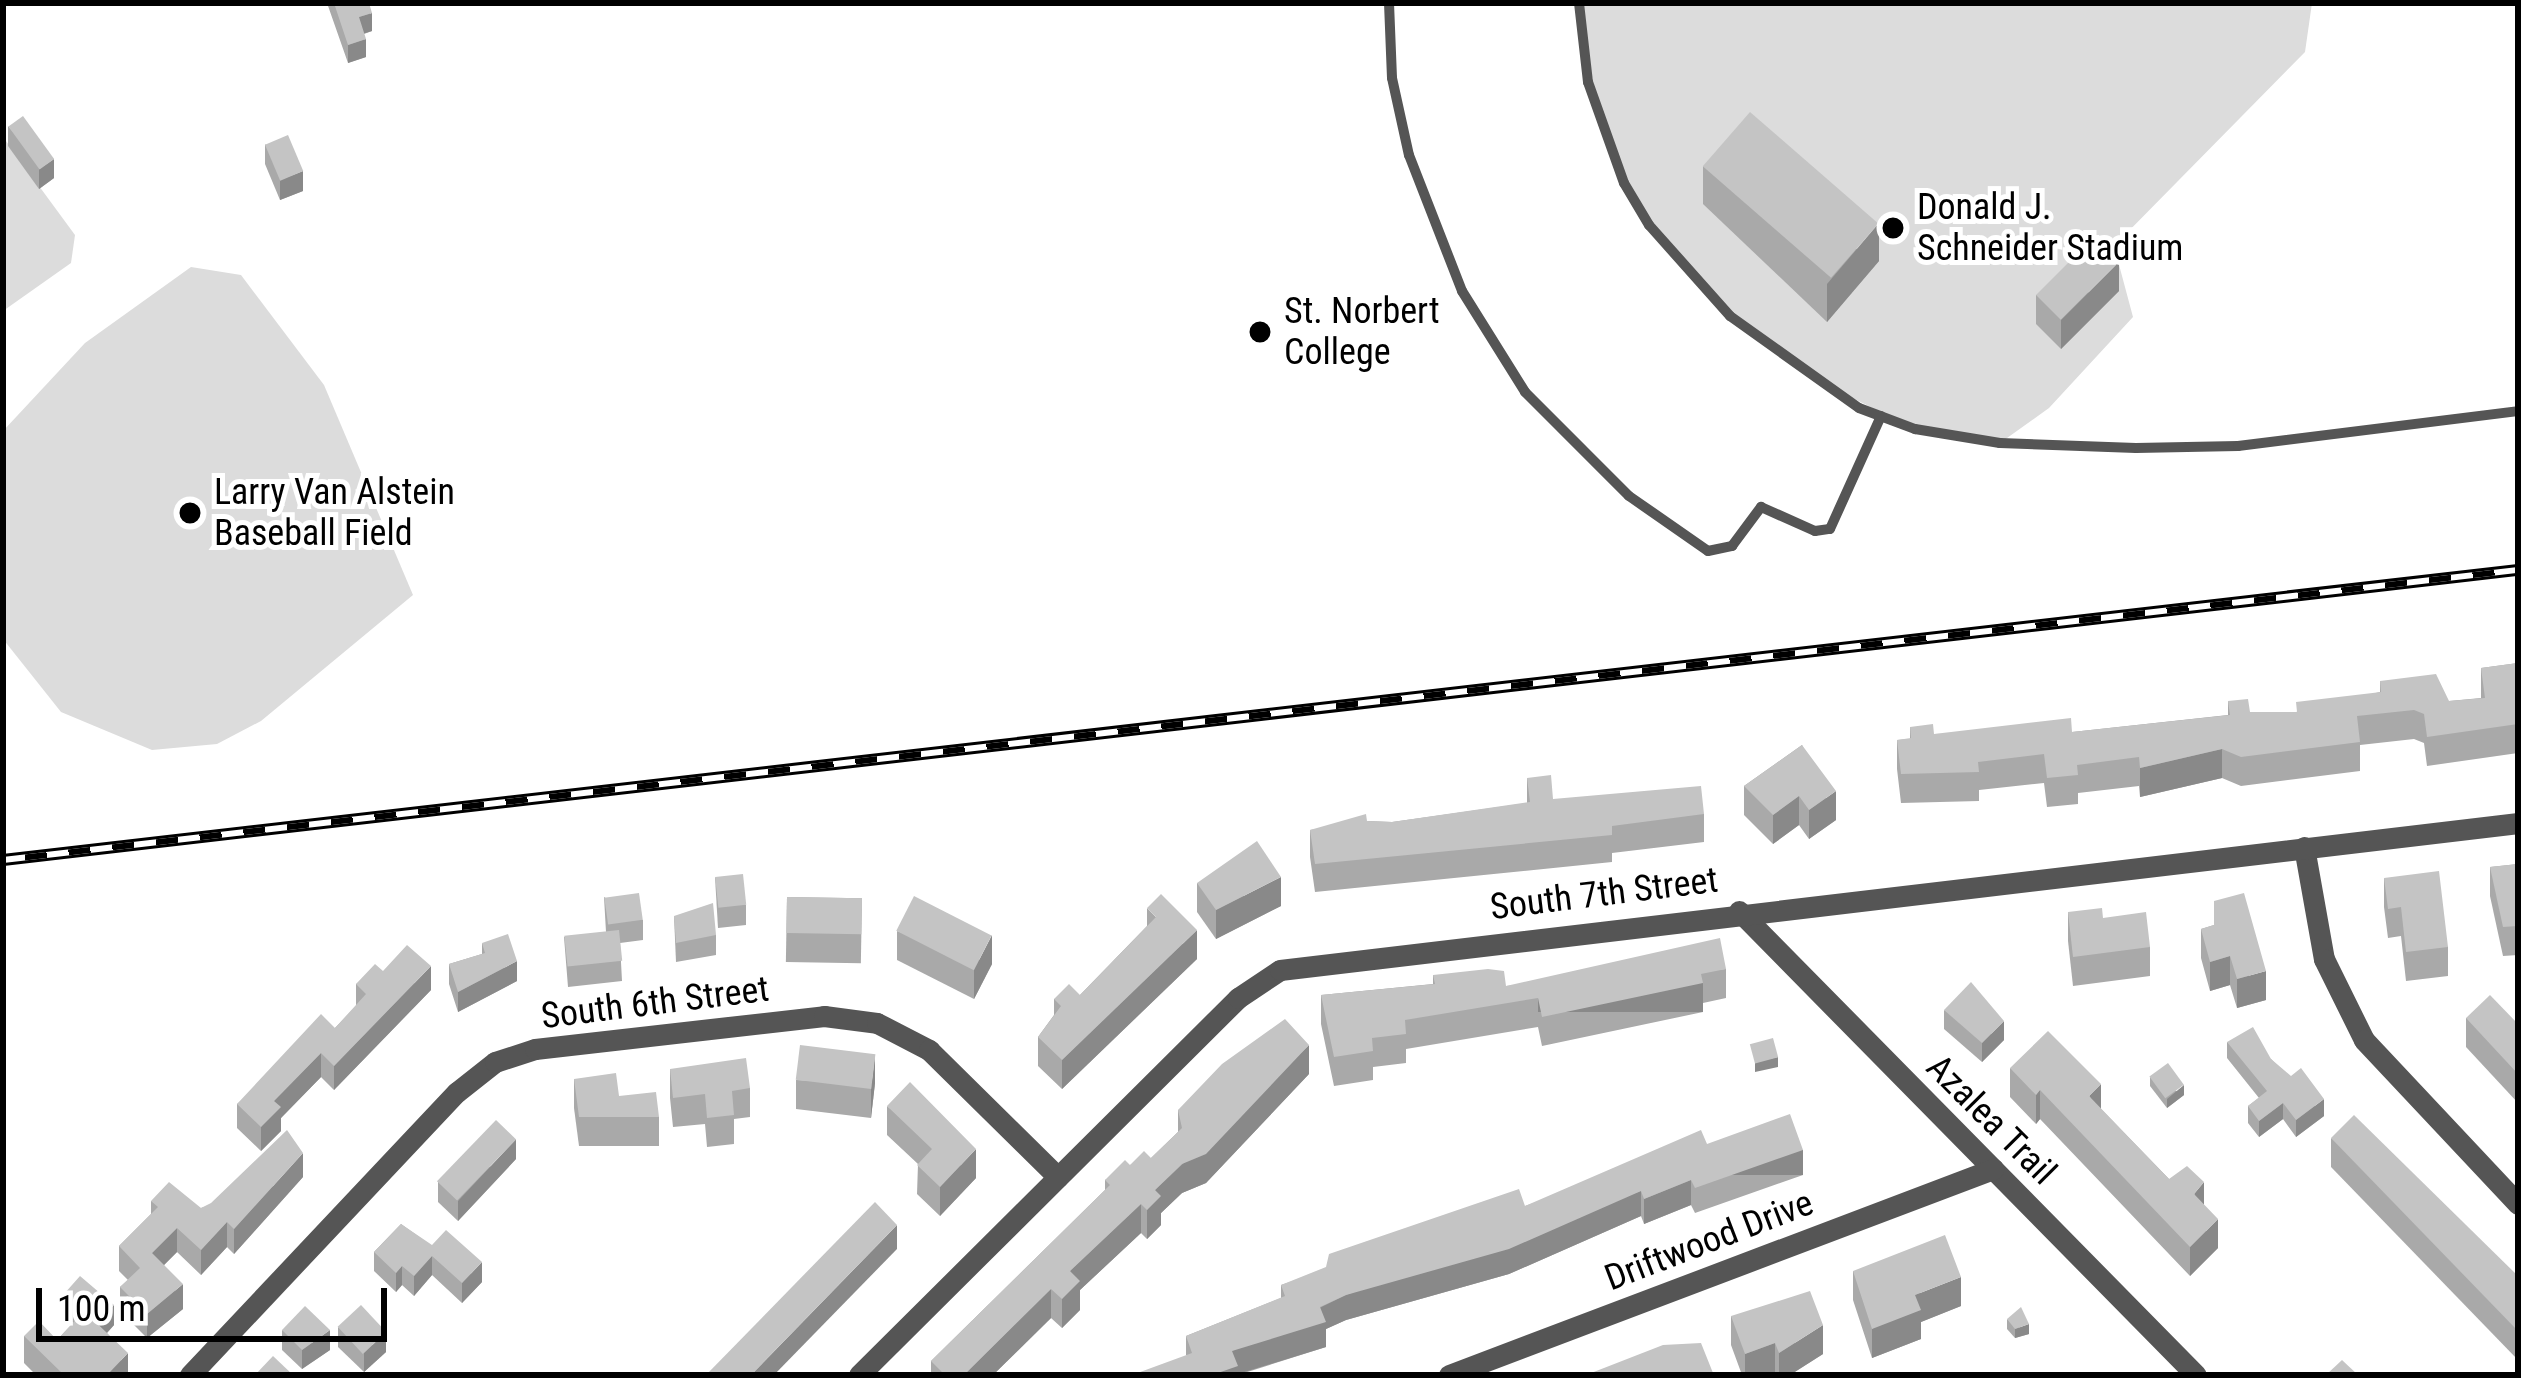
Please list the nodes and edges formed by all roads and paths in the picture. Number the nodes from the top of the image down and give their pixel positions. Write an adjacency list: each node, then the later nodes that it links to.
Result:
1 (1389, 3): 4 (lane)
2 (1579, 3): 4 (lane)
3 (2518, 411): 4 (lane)
4 (1881, 416)
5 (2518, 823): 6 (street, South 7th Street)
6 (2305, 847): 7 (street, South 7th Street); 10 (street)
7 (1739, 911): 8 (street, Azalea Trail); 9 (street, South 7th Street)
8 (1994, 1169): 13 (street, Driftwood Drive); 14 (street, Azalea Trail)
9 (1058, 1177): 11 (street, South 6th Street); 12 (street, South 7th Street)
10 (2518, 1204)
11 (190, 1375)
12 (860, 1375)
13 (1449, 1375)
14 (2196, 1375)

